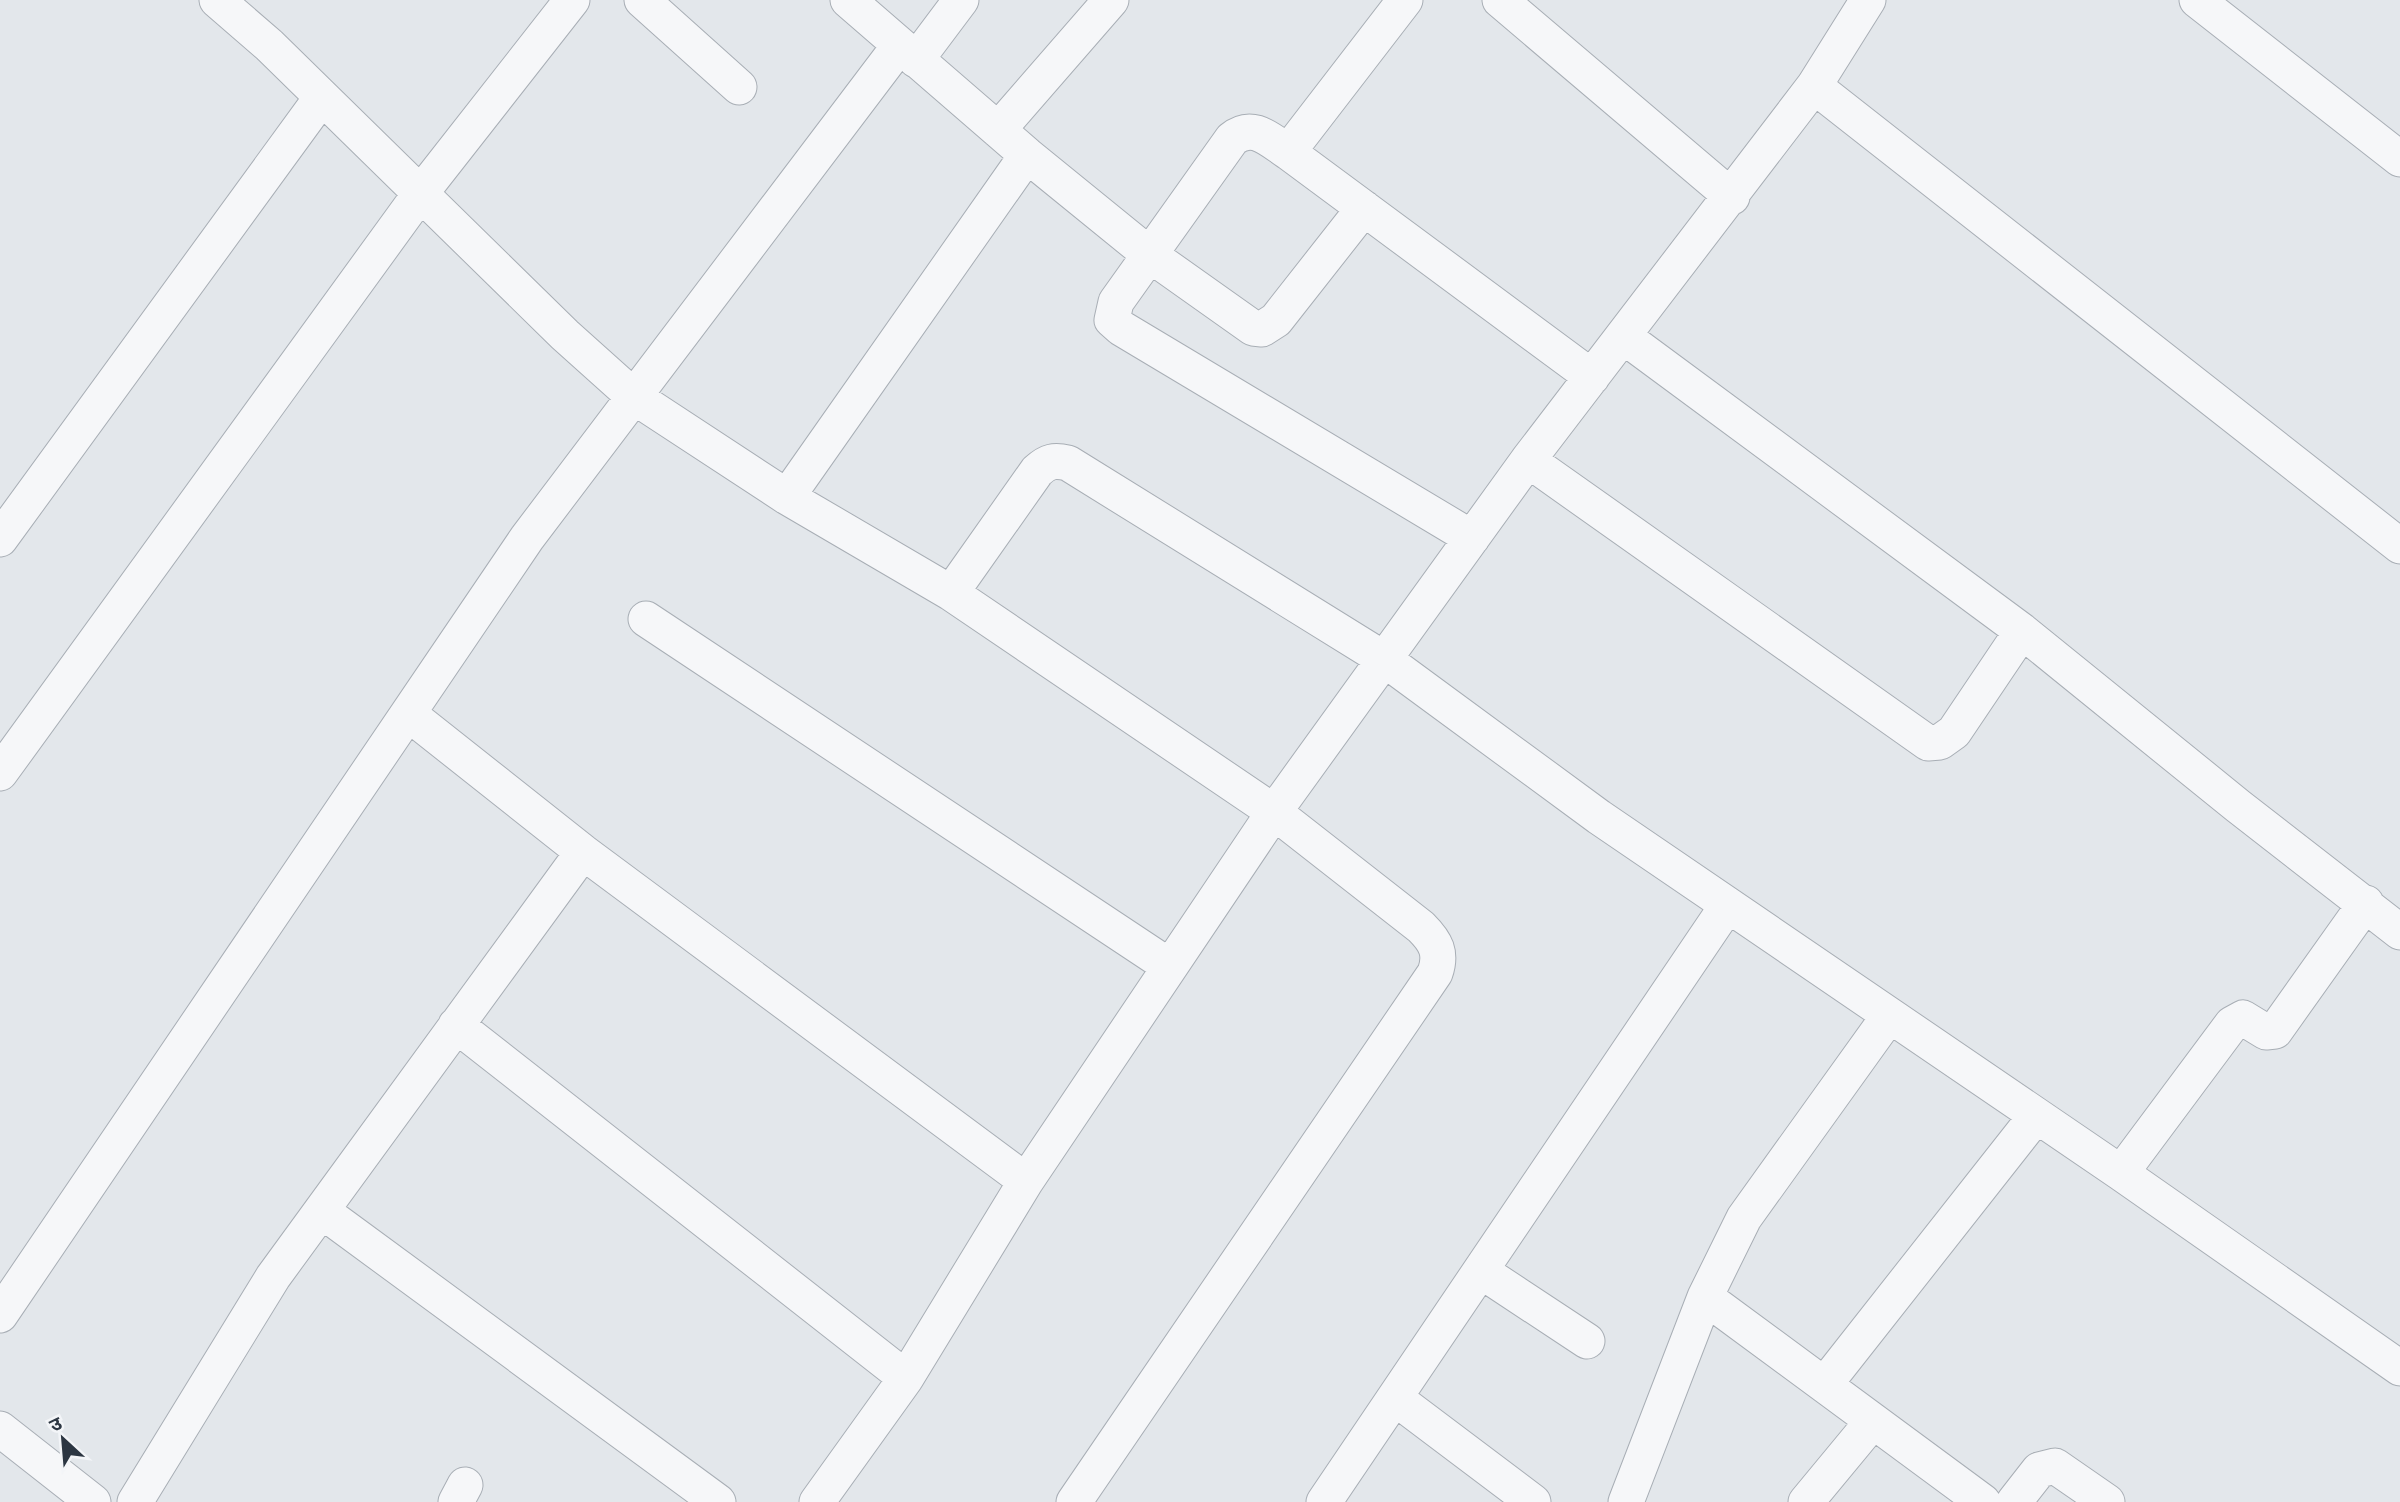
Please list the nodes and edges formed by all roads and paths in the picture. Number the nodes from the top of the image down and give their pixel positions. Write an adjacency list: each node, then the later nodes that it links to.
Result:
1 (217, 0): 14 (street)
2 (572, 0): 19 (street)
3 (642, 0): 13 (street)
4 (848, 0): 11 (street)
5 (961, 0): 11 (street)
6 (1111, 0): 15 (street)
7 (1405, 0): 16 (street)
8 (1500, 0): 20 (street)
9 (1868, 0): 12 (street)
10 (2197, 0): 18 (street)
11 (908, 53): 15 (street); 25 (street)
12 (1814, 86): 20 (street); 30 (street)
13 (739, 87)
14 (322, 97): 19 (street); 29 (street)
15 (998, 130): 17 (street)
16 (1289, 152): 21 (street); 22 (street)
17 (1027, 155): 22 (street); 27 (street)
18 (2400, 159)
19 (421, 194): 25 (street); 36 (street)
20 (1732, 197): 23 (street)
21 (1364, 208): 22 (street); 24 (street)
22 (1150, 255): 28 (street)
23 (1623, 337): 24 (street); 33 (street)
24 (1592, 377): 26 (street)
25 (633, 396): 27 (street); 35 (street)
26 (1528, 460): 28 (street); 33 (street)
27 (787, 497): 31 (street)
28 (1472, 538): 34 (street)
29 (0, 539)
30 (2400, 545)
31 (951, 593): 34 (street); 37 (street)
32 (646, 619): 42 (street)
33 (2022, 631): 39 (street)
34 (1384, 660): 37 (street); 40 (street)
35 (410, 715): 38 (street); 51 (street)
36 (0, 773)
37 (1274, 812): 42 (street); 63 (street)
38 (583, 852): 44 (street); 47 (street)
39 (2366, 903): 41 (street); 46 (street)
40 (1727, 906): 43 (street); 49 (street)
41 (2400, 932)
42 (1169, 966): 47 (street)
43 (1889, 1016): 45 (street); 50 (street)
44 (456, 1026): 48 (street); 54 (street)
45 (2036, 1116): 46 (street); 55 (street)
46 (2121, 1172): 53 (street)
47 (1026, 1181): 54 (street)
48 (322, 1210): 60 (street); 61 (street)
49 (1481, 1271): 52 (street); 56 (street)
50 (1705, 1297): 55 (street); 66 (street)
51 (0, 1315)
52 (1587, 1342)
53 (2400, 1368)
54 (906, 1378): 62 (street)
55 (1825, 1384): 57 (street)
56 (1395, 1398): 64 (street); 65 (street)
57 (1873, 1421): 67 (street); 68 (street)
58 (0, 1429): 59 (street)
59 (93, 1502)
60 (135, 1502)
61 (718, 1502)
62 (817, 1502)
63 (1074, 1502)
64 (1324, 1502)
65 (1532, 1502)
66 (1626, 1502)
67 (1806, 1502)
68 (1983, 1502)
69 (2014, 1502): 70 (street)
70 (2107, 1502)

